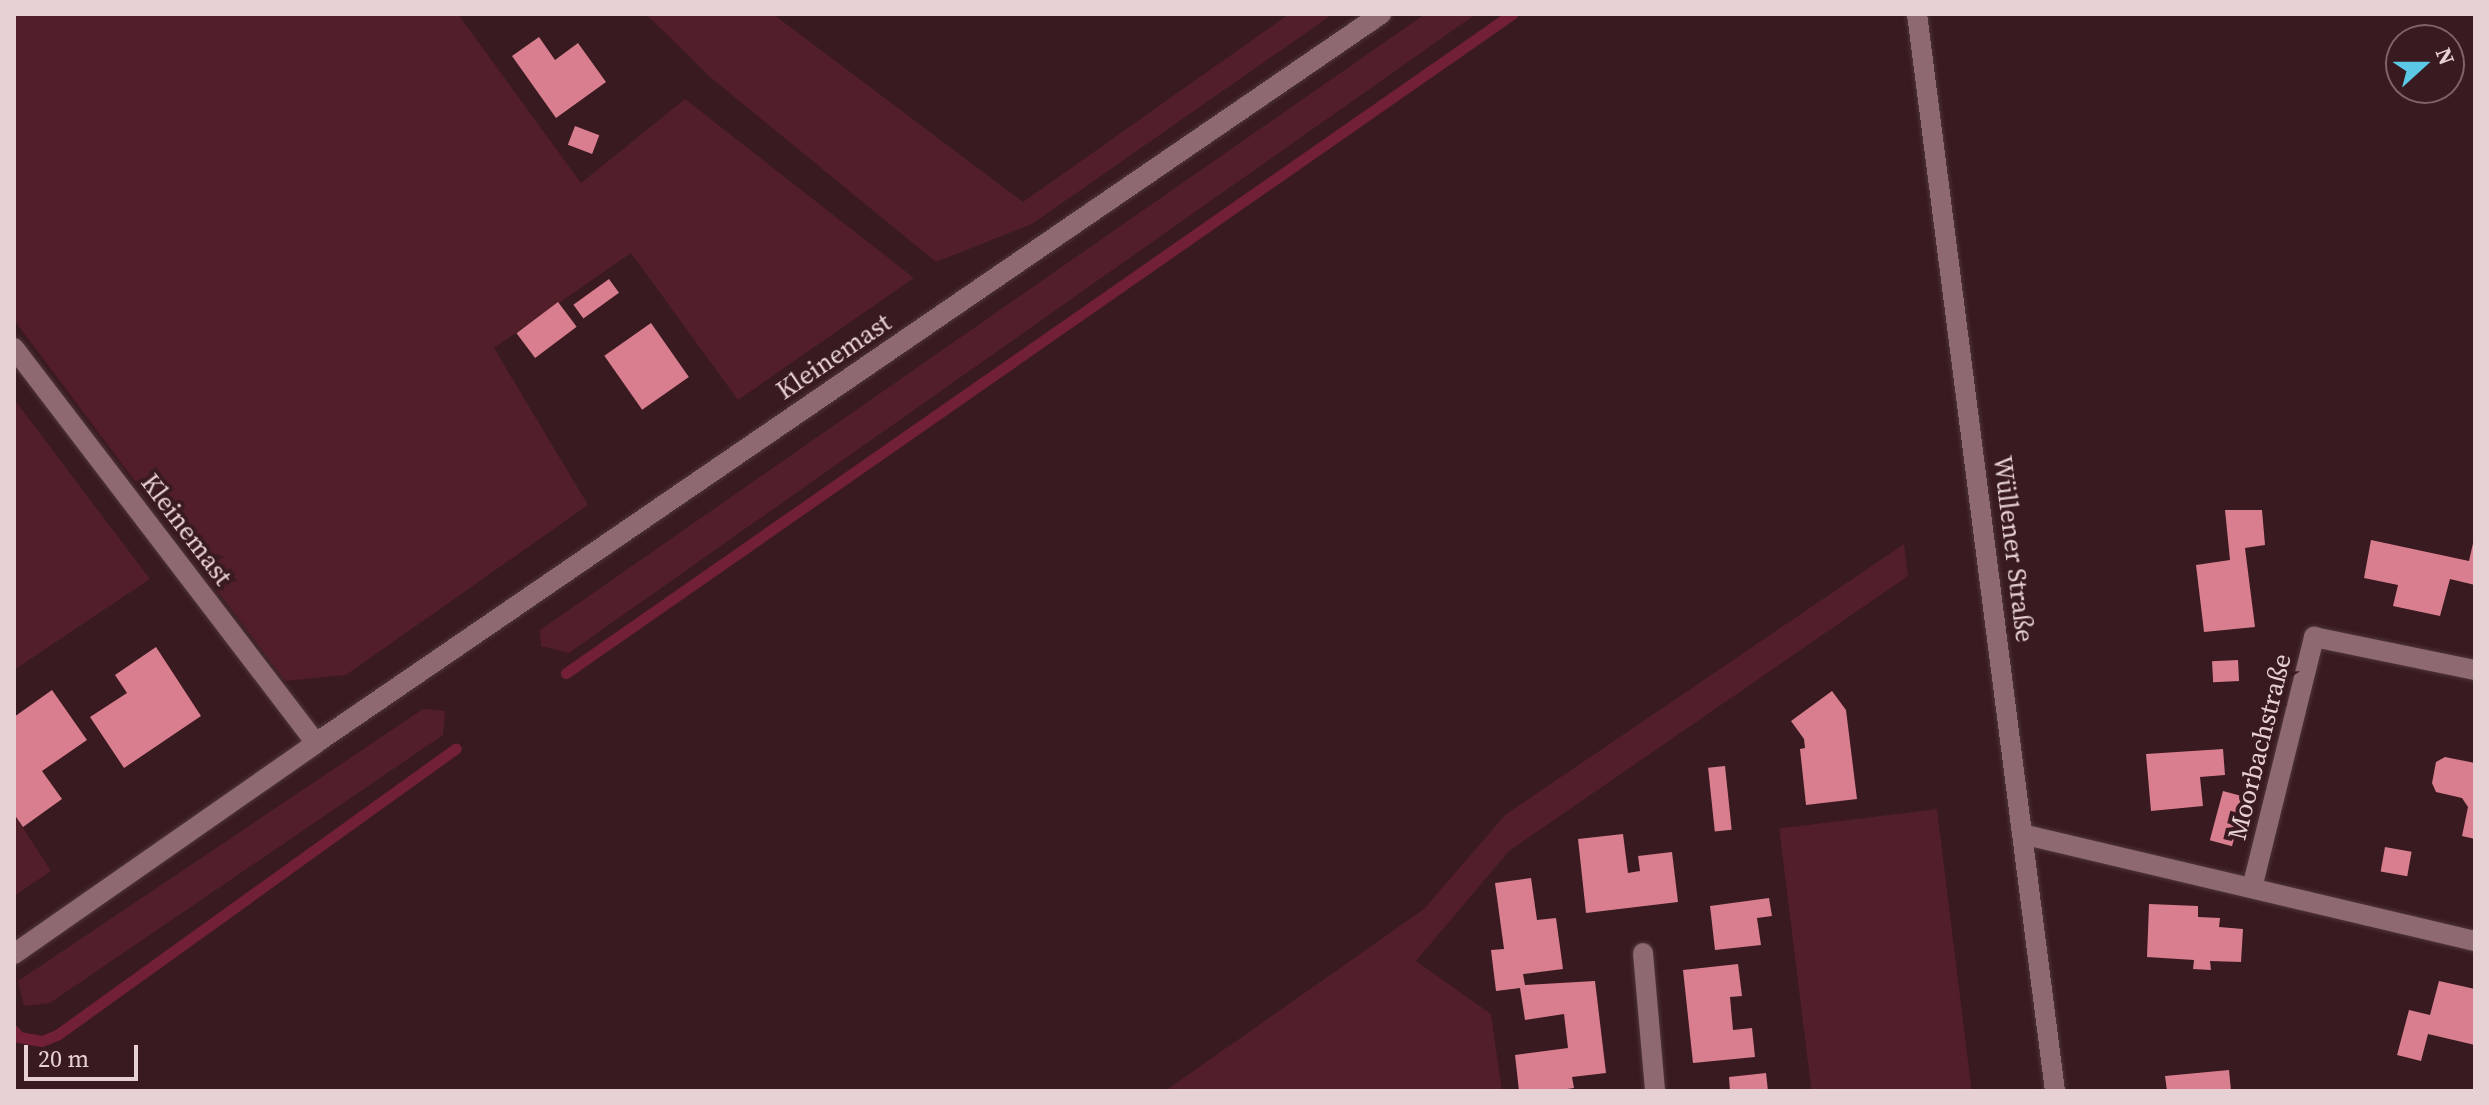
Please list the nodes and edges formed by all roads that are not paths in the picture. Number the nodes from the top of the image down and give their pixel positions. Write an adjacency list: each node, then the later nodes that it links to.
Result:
1 (1381, 14): 5 (street, Kleinemast)
2 (1917, 14): 6 (street, Wüllener Straße)
3 (14, 348): 5 (street, Kleinemast)
4 (2475, 670): 7 (street, Moorbachstraße)
5 (316, 743): 10 (street, Kleinemast)
6 (2022, 834): 7 (street); 12 (street, Wüllener Straße)
7 (2252, 888): 8 (street)
8 (2475, 941)
9 (1643, 953): 11 (street)
10 (14, 954)
11 (1655, 1091)
12 (2055, 1091)

